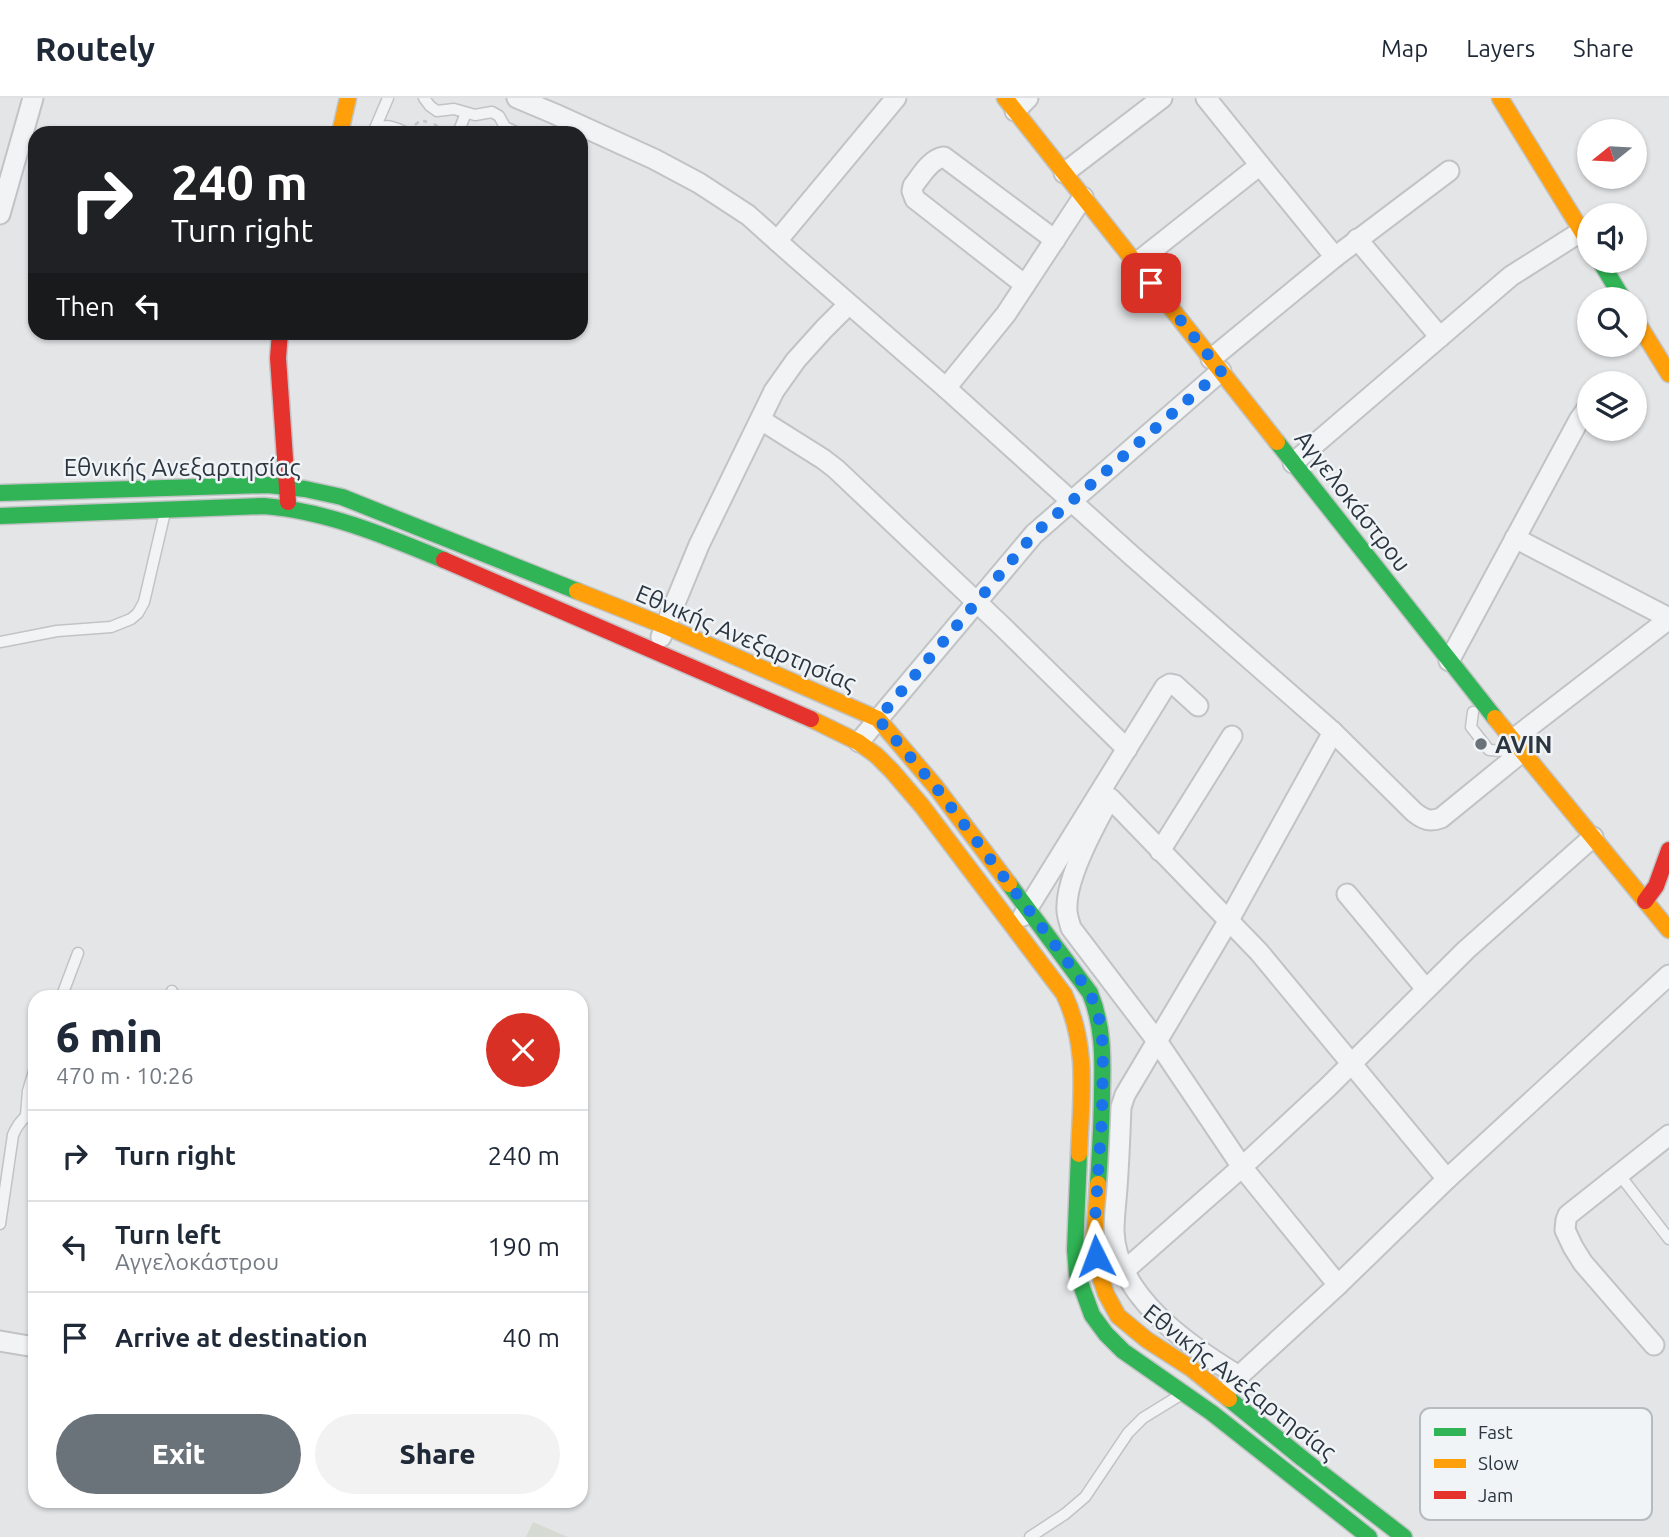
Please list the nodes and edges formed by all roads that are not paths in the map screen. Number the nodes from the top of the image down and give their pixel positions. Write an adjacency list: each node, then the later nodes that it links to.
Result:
1 (33, 98): 24 (street)
2 (348, 98): 13 (street)
3 (388, 98): 11 (lane)
4 (424, 98): 12 (lane)
5 (517, 98): 18 (street)
6 (896, 98): 28 (street)
7 (1162, 98): 22 (street)
8 (1206, 98): 20 (street)
9 (1500, 98): 25 (street)
10 (1016, 102): 22 (street, Αγγελοκάστρου)
11 (383, 110): 14 (lane); 15 (lane)
12 (466, 113): 16 (lane); 17 (lane)
13 (342, 126)
14 (376, 126)
15 (389, 126)
16 (461, 126)
17 (504, 126)
18 (581, 126)
19 (588, 129): 28 (street)
20 (1260, 165): 30 (street); 31 (street)
21 (1449, 171): 26 (street)
22 (1064, 173): 23 (street, Αγγελοκάστρου)
23 (1083, 197): 27 (street); 31 (street, Αγγελοκάστρου)
24 (0, 214)
25 (1577, 224)
26 (1357, 239): 30 (street); 34 (street)
27 (1055, 240): 32 (street); 32 (street)
28 (777, 241): 33 (street)
29 (1577, 241): 34 (street)
30 (1335, 257): 37 (street)
31 (1135, 264): 37 (street, Αγγελοκάστρου)
32 (1025, 285): 39 (street)
33 (848, 305): 39 (street); 40 (street)
34 (1440, 337): 42 (street)
35 (1647, 338): 38 (street)
36 (279, 340): 43 (street)
37 (1216, 365): 42 (street, Αγγελοκάστρου); 45 (street)
38 (1669, 374)
39 (946, 388): 45 (street)
40 (761, 420): 50 (street); 52 (street)
41 (1577, 424): 49 (street)
42 (1293, 463): 55 (street, Αγγελοκάστρου)
43 (286, 486): 44 (street, Εθνικής Ανεξαρτησίας); 46 (street); 52 (street, Εθνικής Ανεξαρτησίας)
44 (0, 493)
45 (1071, 501): 50 (street); 59 (street)
46 (289, 507): 47 (street, Εθνικής Ανεξαρτησίας); 54 (street, Εθνικής Ανεξαρτησίας)
47 (166, 510): 48 (street, Εθνικής Ανεξαρτησίας); 53 (lane)
48 (0, 516)
49 (1515, 538): 51 (street); 55 (street)
50 (977, 603): 58 (street); 63 (street)
51 (1669, 619): 62 (street)
52 (665, 626): 54 (street); 58 (street, Εθνικής Ανεξαρτησίας)
53 (0, 642)
54 (656, 651): 61 (street, Εθνικής Ανεξαρτησίας)
55 (1449, 660): 62 (street, Αγγελοκάστρου)
56 (1198, 706): 63 (street)
57 (1473, 712): 62 (lane)
58 (878, 719): 61 (street); 69 (street, Εθνικής Ανεξαρτησίας)
59 (1333, 732): 62 (street); 70 (street)
60 (1231, 736): 66 (street)
61 (859, 742): 71 (street, Εθνικής Ανεξαρτησίας)
62 (1513, 748): 64 (street, Αγγελοκάστρου)
63 (1127, 749): 69 (street)
64 (1592, 838): 68 (street, Αγγελοκάστρου); 75 (street)
65 (1669, 850): 68 (street)
66 (1160, 851): 70 (street); 77 (street)
67 (1347, 894): 75 (street)
68 (1645, 901): 72 (street, Αγγελοκάστρου)
69 (1028, 908): 71 (street); 93 (street, Εθνικής Ανεξαρτησίας)
70 (1228, 920): 77 (street); 78 (street)
71 (1015, 929): 92 (street, Εθνικής Ανεξαρτησίας)
72 (1669, 930)
73 (78, 953): 76 (lane)
74 (1669, 975): 83 (street)
75 (1426, 989): 78 (street)
76 (64, 990)
77 (1157, 1041): 81 (street); 86 (street)
78 (1352, 1062): 81 (street); 83 (street)
79 (28, 1115): 84 (lane)
80 (1669, 1135): 82 (street)
81 (1242, 1167): 86 (street); 87 (street)
82 (1619, 1174): 85 (lane); 89 (street)
83 (1447, 1179): 87 (street)
84 (0, 1224)
85 (1669, 1240)
86 (1124, 1271): 91 (street)
87 (1338, 1286): 91 (street)
88 (0, 1341): 90 (street)
89 (1654, 1345)
90 (28, 1346)
91 (1239, 1376): 93 (street)
92 (1183, 1393): 94 (street, Εθνικής Ανεξαρτησίας); 95 (lane)
93 (1224, 1395): 94 (street); 97 (street, Εθνικής Ανεξαρτησίας)
94 (1212, 1413): 96 (street, Εθνικής Ανεξαρτησίας)
95 (1030, 1537)
96 (1369, 1537)
97 (1404, 1537)

